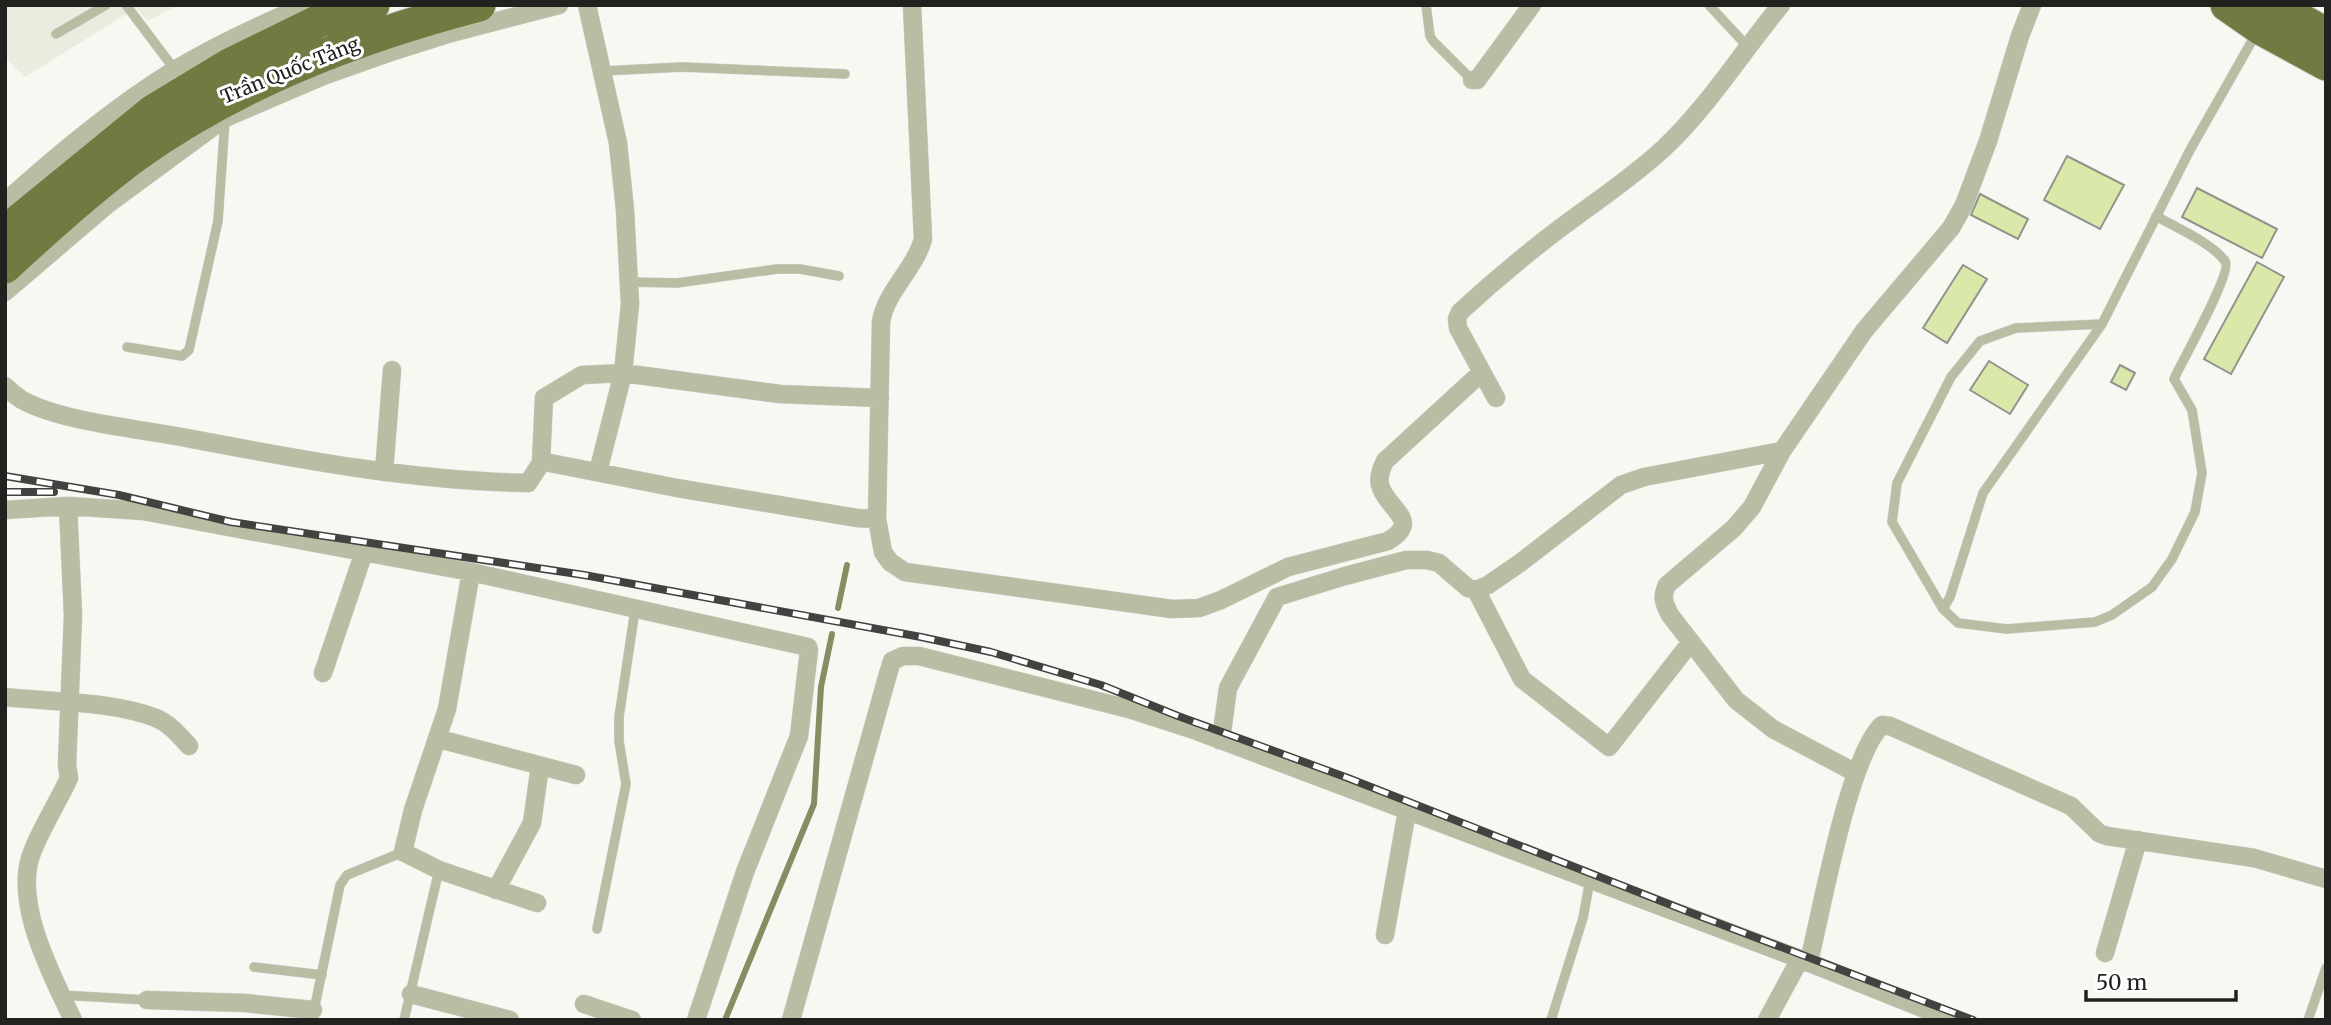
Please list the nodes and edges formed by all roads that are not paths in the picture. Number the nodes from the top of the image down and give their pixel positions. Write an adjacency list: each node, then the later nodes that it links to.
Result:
1 (106, 5): 16 (lane)
2 (126, 5): 20 (lane)
3 (307, 5): 20 (street)
4 (373, 5): 27 (highway)
5 (480, 5): 28 (highway)
6 (559, 5): 24 (street, Trần Quốc Tảng)
7 (587, 5): 21 (street)
8 (912, 5): 38 (street)
9 (1426, 5): 23 (lane)
10 (1532, 5): 23 (street)
11 (1709, 5): 18 (lane)
12 (1781, 5): 18 (street)
13 (2032, 5): 40 (street)
14 (2227, 5): 15 (highway)
15 (2267, 16): 17 (highway); 19 (highway); 26 (lane)
16 (56, 34)
17 (2326, 34)
18 (1747, 46): 35 (street)
19 (2326, 64)
20 (175, 70): 25 (street)
21 (602, 71): 22 (lane); 30 (street)
22 (845, 74)
23 (1472, 80)
24 (225, 118): 31 (street, Trần Quốc Tảng); 33 (lane)
25 (5, 202)
26 (2156, 216): 32 (lane); 50 (lane)
27 (5, 232)
28 (5, 267)
29 (839, 276): 30 (lane)
30 (629, 282): 36 (street)
31 (5, 292)
32 (2102, 324): 50 (lane); 50 (lane)
33 (127, 347)
34 (392, 370): 42 (street)
35 (1482, 372): 39 (street); 46 (street)
36 (623, 373): 38 (street); 41 (street); 43 (street)
37 (5, 386): 42 (street)
38 (880, 398): 46 (street)
39 (1496, 398)
40 (1782, 451): 49 (street); 52 (street)
41 (541, 463): 42 (street); 43 (street)
42 (384, 472)
43 (598, 472): 46 (street)
44 (68, 506): 45 (street); 47 (street); 55 (street)
45 (5, 510)
46 (868, 519)
47 (363, 552): 48 (street); 53 (street)
48 (471, 572): 51 (street); 56 (street)
49 (1475, 590): 52 (street); 57 (street)
50 (1942, 609)
51 (635, 610): 70 (lane); 86 (street)
52 (1691, 642): 60 (street)
53 (323, 673)
54 (5, 697): 55 (street)
55 (70, 703): 58 (street); 78 (street)
56 (439, 739): 59 (street); 64 (street)
57 (1219, 740): 62 (street); 87 (street)
58 (189, 746)
59 (541, 766): 61 (street); 68 (street)
60 (1856, 773): 63 (street); 73 (street)
61 (576, 775)
62 (1407, 811): 67 (street); 71 (street)
63 (2138, 840): 66 (street); 72 (street)
64 (403, 852): 65 (street); 76 (lane)
65 (439, 870): 68 (street); 77 (lane)
66 (2326, 879)
67 (1590, 880): 73 (street); 88 (lane)
68 (496, 890): 69 (street)
69 (537, 903)
70 (597, 929)
71 (1385, 935)
72 (2105, 953)
73 (1800, 959): 89 (street); 90 (street)
74 (254, 967): 76 (lane)
75 (2326, 968): 91 (lane)
76 (322, 975): 81 (lane)
77 (411, 994): 83 (lane); 84 (street)
78 (61, 995): 79 (lane); 82 (street)
79 (147, 1000): 81 (street)
80 (584, 1004): 85 (street)
81 (312, 1015)
82 (73, 1020)
83 (404, 1020)
84 (510, 1020)
85 (632, 1020)
86 (696, 1020)
87 (791, 1020)
88 (1551, 1020)
89 (1768, 1020)
90 (1952, 1020)
91 (2308, 1020)

